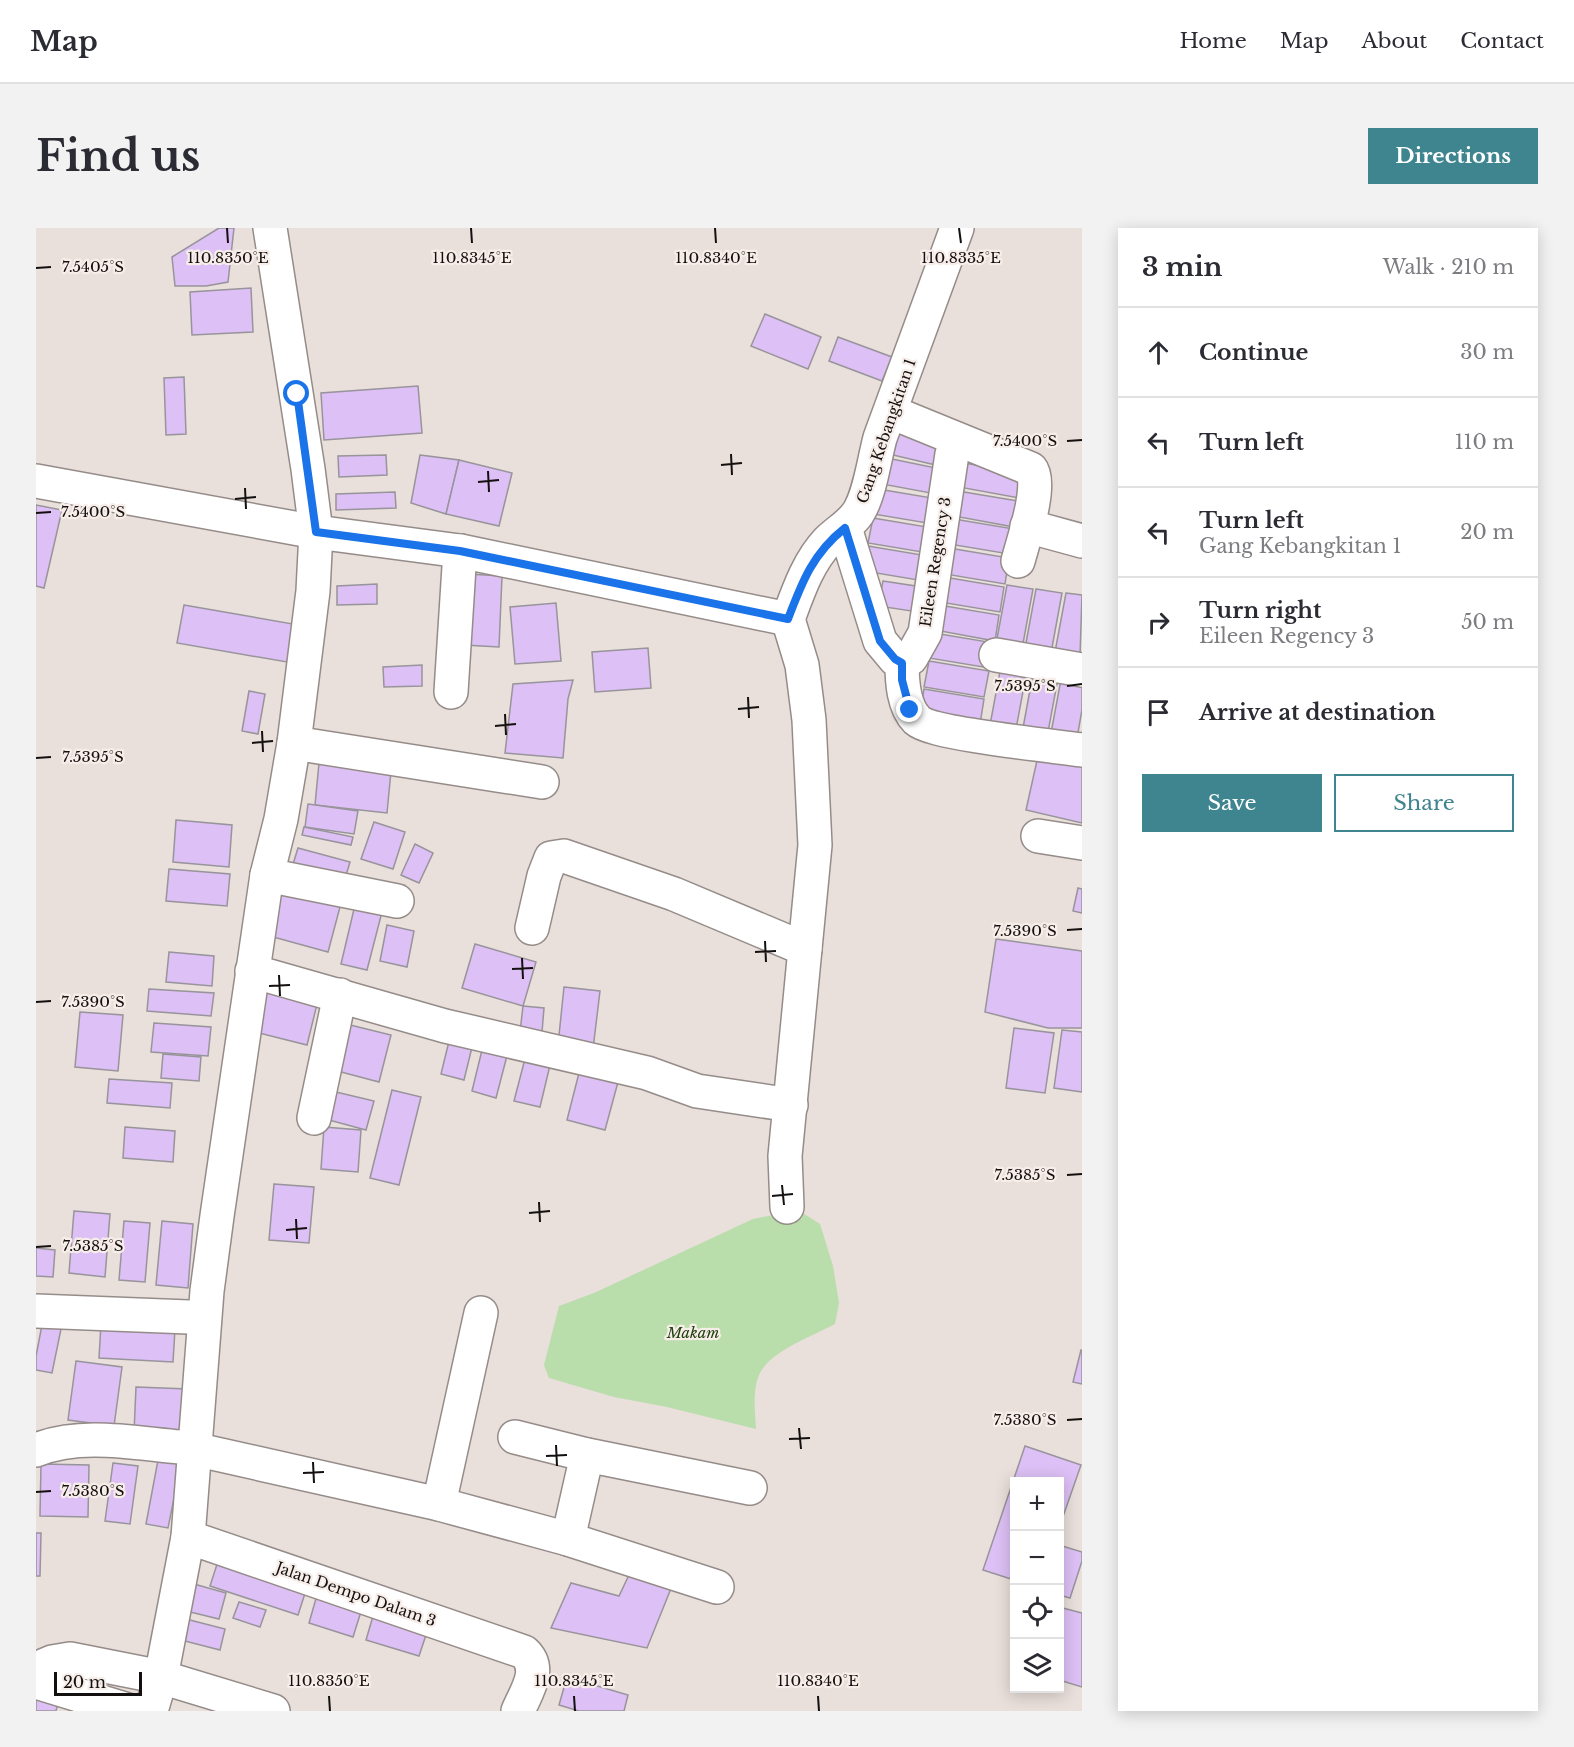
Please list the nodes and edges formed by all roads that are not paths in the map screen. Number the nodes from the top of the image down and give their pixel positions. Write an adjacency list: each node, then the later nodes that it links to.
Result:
1 (270, 228): 8 (street)
2 (957, 228): 3 (street, Gang Kebangkitan 1)
3 (891, 412): 6 (street); 7 (street, Gang Kebangkitan 1)
4 (952, 454): 14 (street, Eileen Regency 3)
5 (36, 481): 8 (street)
6 (1027, 526): 9 (street); 11 (street)
7 (845, 528): 12 (street, Gang Kebangkitan 1); 14 (street)
8 (316, 532): 10 (street); 17 (street)
9 (1082, 541)
10 (460, 551): 12 (street); 16 (street)
11 (1018, 561)
12 (788, 619): 25 (street)
13 (996, 655): 15 (street)
14 (902, 663): 18 (street)
15 (1082, 670)
16 (451, 692)
17 (294, 743): 19 (street); 22 (street)
18 (1082, 750)
19 (542, 782)
20 (1038, 836): 21 (street)
21 (1082, 843)
22 (267, 875): 23 (street); 26 (street)
23 (397, 901)
24 (532, 928): 25 (street)
25 (805, 949): 28 (street)
26 (252, 971): 27 (street); 35 (street)
27 (340, 995): 28 (street); 29 (street)
28 (791, 1105): 30 (street)
29 (314, 1118)
30 (787, 1208)
31 (36, 1311): 33 (street)
32 (481, 1312): 39 (street)
33 (189, 1317)
34 (515, 1437): 37 (street)
35 (187, 1448): 36 (street); 39 (street); 40 (street)
36 (36, 1450)
37 (587, 1455): 38 (street); 41 (street)
38 (750, 1488)
39 (439, 1504): 41 (street)
40 (188, 1537): 44 (street); 49 (street, Jalan Dempo Dalam 3)
41 (568, 1539): 42 (street)
42 (717, 1587)
43 (36, 1670): 44 (street)
44 (161, 1677): 47 (street); 48 (street)
45 (36, 1682): 46 (street)
46 (131, 1711)
47 (152, 1711)
48 (273, 1711)
49 (518, 1711)

